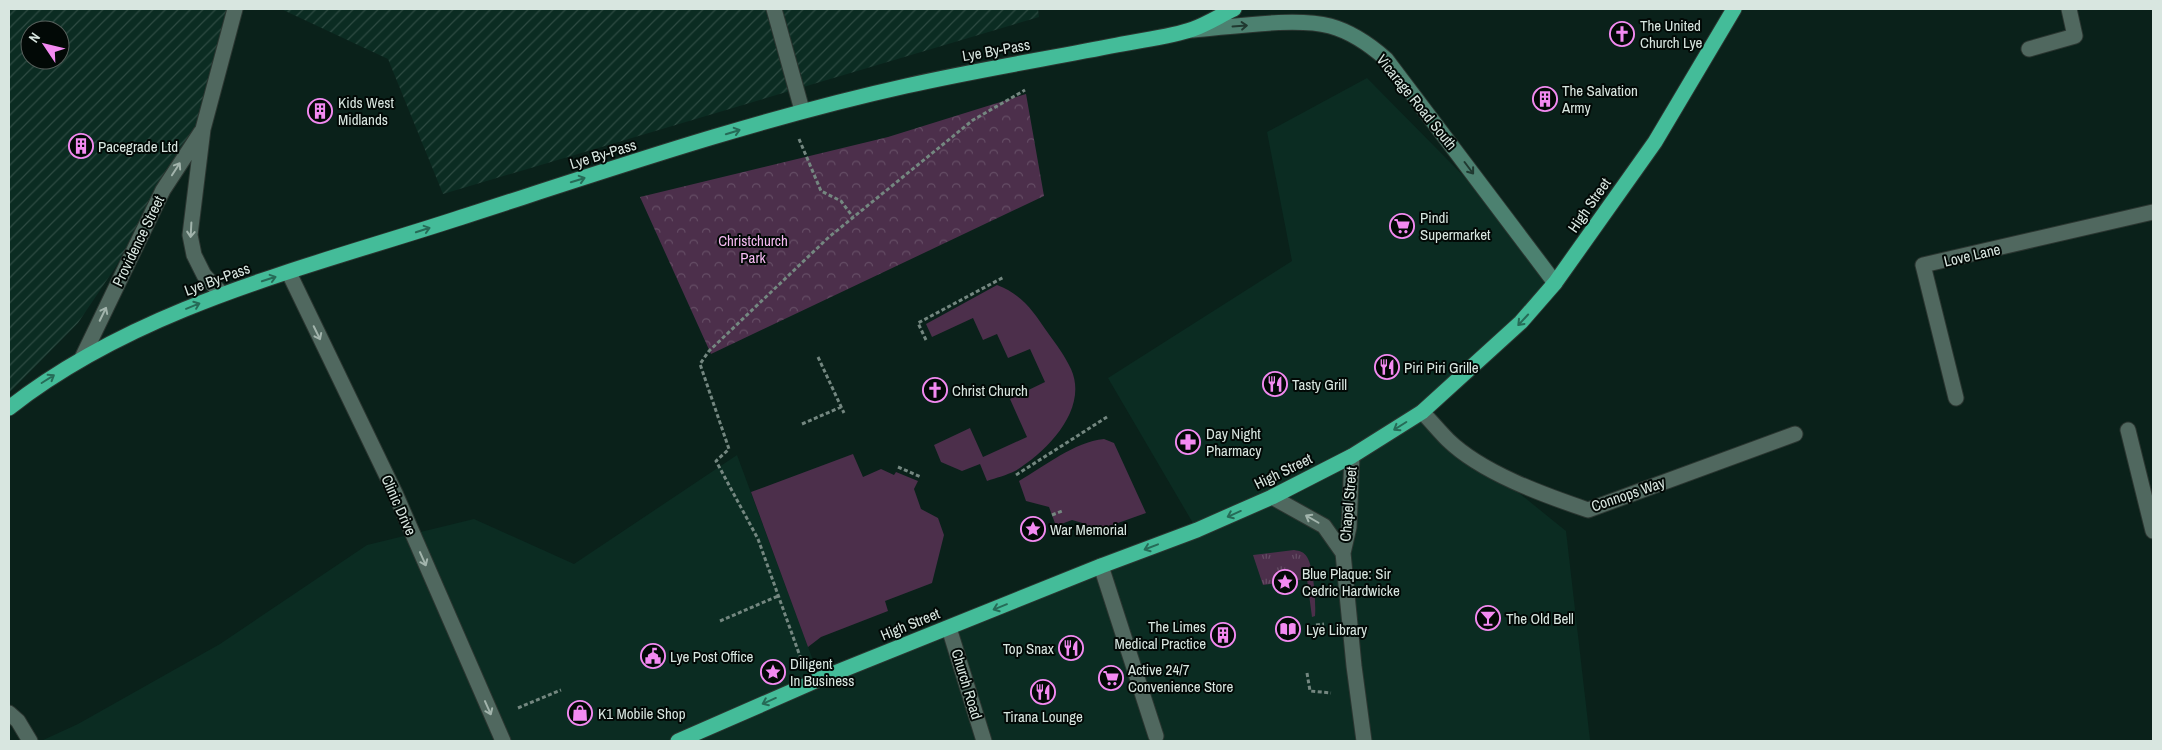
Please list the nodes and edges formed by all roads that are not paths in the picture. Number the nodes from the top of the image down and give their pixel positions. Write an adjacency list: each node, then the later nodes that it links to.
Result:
1 (235, 9): 9 (street, Providence Street)
2 (774, 9): 8 (street)
3 (1234, 9): 6 (highway, Lye By-Pass)
4 (1734, 9): 12 (highway, High Street)
5 (2069, 9): 7 (street)
6 (1192, 30): 8 (highway, Lye By-Pass); 12 (street, Vicarage Road South, one-way to 12)
7 (2029, 49)
8 (802, 110): 11 (highway, Lye By-Pass, one-way to 8)
9 (203, 129): 13 (street, Providence Street, one-way to 13); 14 (street, Providence Street, one-way to 9)
10 (2153, 212): 15 (street, Love Lane)
11 (288, 273): 13 (highway, Lye By-Pass, one-way to 11); 29 (street, Clinic Drive, one-way to 29)
12 (1555, 283): 17 (highway, High Street, one-way to 17)
13 (222, 294): 14 (highway, Lye By-Pass, one-way to 13)
14 (82, 358): 16 (highway, Lye By-Pass, one-way to 14)
15 (1956, 398)
16 (9, 408)
17 (1422, 412): 19 (street, Connops Way); 20 (highway, High Street, one-way to 20)
18 (2128, 430): 22 (street)
19 (1795, 434)
20 (1352, 456): 21 (highway, High Street); 23 (street, Chapel Street)
21 (1272, 497): 23 (street, Chapel Street, one-way to 21); 24 (highway, High Street, one-way to 24)
22 (2153, 531)
23 (1344, 553): 32 (street, Chapel Street)
24 (1101, 566): 25 (highway, High Street, one-way to 25); 27 (street)
25 (949, 628): 30 (highway, High Street, one-way to 30); 31 (street, Church Road)
26 (9, 713): 28 (street)
27 (1156, 736)
28 (30, 741)
29 (503, 741)
30 (678, 741)
31 (984, 741)
32 (1364, 741)

